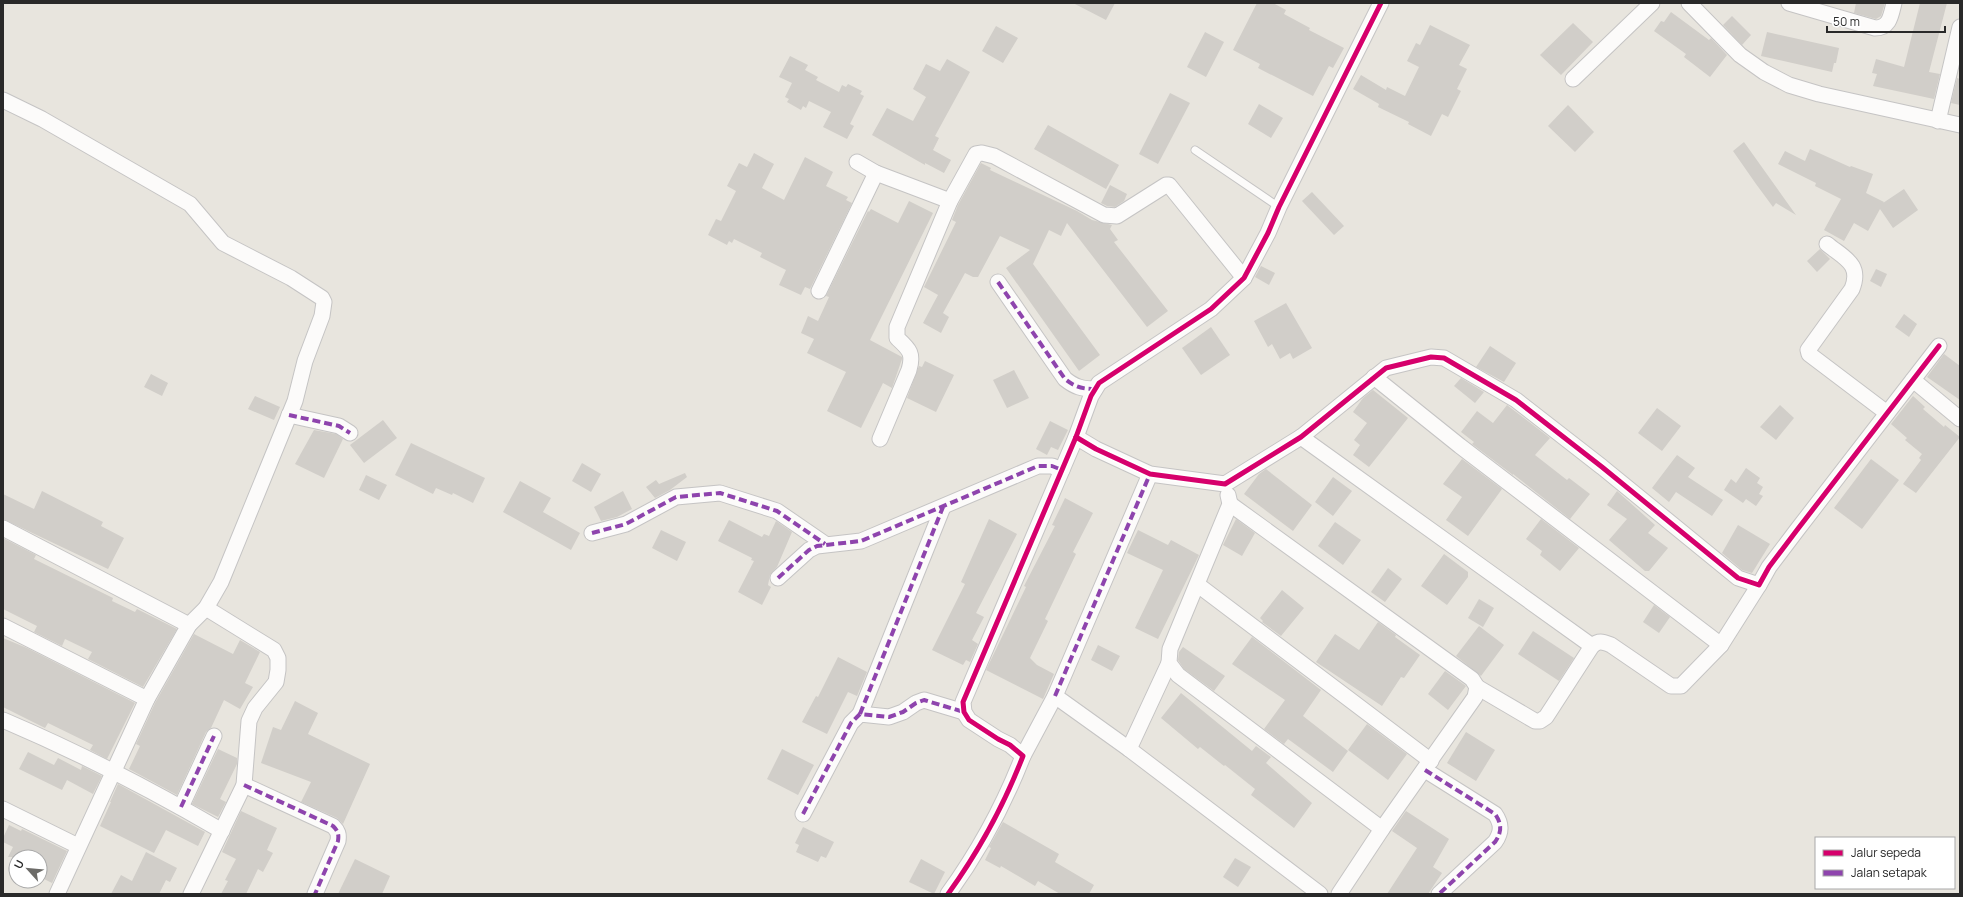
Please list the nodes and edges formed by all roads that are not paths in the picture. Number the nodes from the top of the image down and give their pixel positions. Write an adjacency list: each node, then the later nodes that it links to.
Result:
1 (1381, 3): 15 (street)
2 (1652, 3): 7 (street)
3 (1689, 3): 9 (street)
4 (1789, 3): 5 (street)
5 (1894, 3)
6 (1960, 27): 9 (street)
7 (1573, 79)
8 (3, 100): 25 (street)
9 (1938, 121): 10 (street)
10 (1960, 125)
11 (1195, 150): 15 (lane)
12 (857, 162): 13 (street)
13 (876, 173): 14 (street); 19 (street)
14 (950, 201): 17 (street); 30 (street)
15 (1279, 207): 17 (street)
16 (1827, 244): 24 (street)
17 (1244, 278): 23 (street)
18 (998, 282): 23 (street)
19 (819, 291)
20 (1939, 346): 22 (street)
21 (1374, 377): 29 (street); 41 (street); 45 (street)
22 (1913, 380): 24 (street); 26 (street)
23 (1093, 392): 28 (street)
24 (1888, 413): 41 (street)
25 (289, 416): 27 (street); 42 (street)
26 (1960, 419)
27 (350, 433)
28 (1076, 437): 31 (street); 32 (street)
29 (1301, 437): 33 (street); 46 (street)
30 (880, 439)
31 (1062, 470): 35 (street); 51 (street)
32 (1150, 474): 33 (street); 49 (street)
33 (1225, 484): 34 (street)
34 (1230, 504): 40 (street); 48 (street)
35 (943, 507): 38 (street); 52 (street)
36 (3, 528): 43 (street)
37 (592, 532): 38 (street)
38 (825, 544): 39 (street)
39 (778, 578)
40 (1198, 585): 47 (street); 57 (street)
41 (1759, 585): 45 (street)
42 (206, 608): 43 (street); 59 (street)
43 (189, 625): 50 (street)
44 (3, 626): 50 (street)
45 (1720, 645): 46 (street)
46 (1592, 646): 48 (street)
47 (1169, 663): 55 (street); 63 (street)
48 (1477, 687): 57 (street)
49 (1055, 696): 55 (street); 56 (street)
50 (147, 699): 58 (street)
51 (964, 712): 52 (street); 56 (street)
52 (860, 714): 62 (street)
53 (3, 720): 58 (street)
54 (214, 736): 60 (street)
55 (1129, 749): 70 (street)
56 (1023, 756): 69 (street)
57 (1428, 765): 63 (street); 72 (street)
58 (113, 772): 60 (street); 65 (street)
59 (244, 785): 64 (street); 68 (street)
60 (181, 807): 64 (street)
61 (3, 809): 65 (street)
62 (803, 814)
63 (1382, 829): 71 (street)
64 (222, 831): 67 (street)
65 (78, 846): 66 (street)
66 (57, 894)
67 (191, 894)
68 (315, 894)
69 (948, 894)
70 (1320, 894)
71 (1339, 894)
72 (1439, 894)

